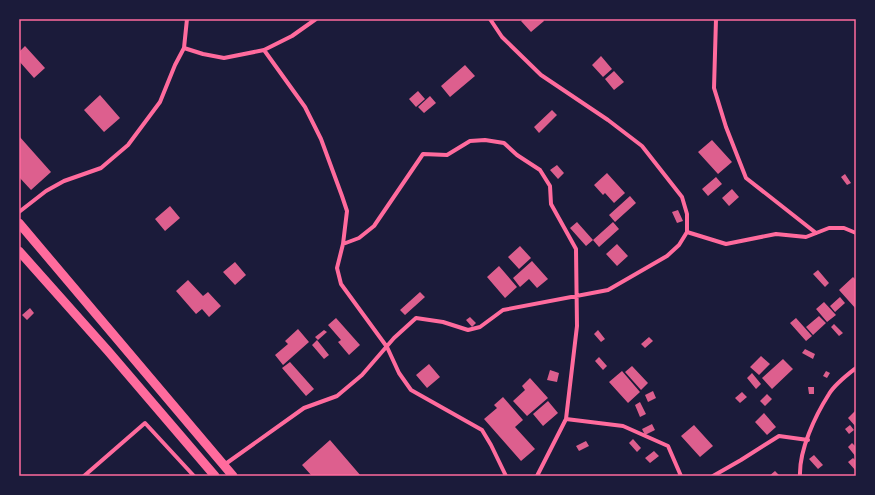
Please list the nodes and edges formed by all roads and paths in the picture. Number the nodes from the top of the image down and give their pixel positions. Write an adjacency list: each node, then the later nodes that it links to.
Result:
1 (188, 19): 5 (street)
2 (316, 19): 6 (street)
3 (490, 19): 9 (street)
4 (716, 19): 10 (street)
5 (184, 48): 6 (street); 7 (street)
6 (264, 50): 12 (street)
7 (19, 212)
8 (19, 223): 19 (main road)
9 (687, 232): 10 (street); 14 (street)
10 (816, 233): 11 (street)
11 (856, 233)
12 (343, 244): 14 (street); 15 (street)
13 (19, 251): 22 (main road)
14 (577, 295): 15 (street); 17 (street)
15 (387, 347): 19 (street); 24 (street)
16 (856, 368): 18 (street)
17 (566, 419): 25 (street); 26 (street)
18 (808, 440): 27 (street); 28 (street)
19 (223, 465): 23 (main road)
20 (84, 476): 21 (street)
21 (194, 476)
22 (215, 476)
23 (233, 476)
24 (506, 476)
25 (537, 476)
26 (681, 476)
27 (713, 476)
28 (800, 476)

